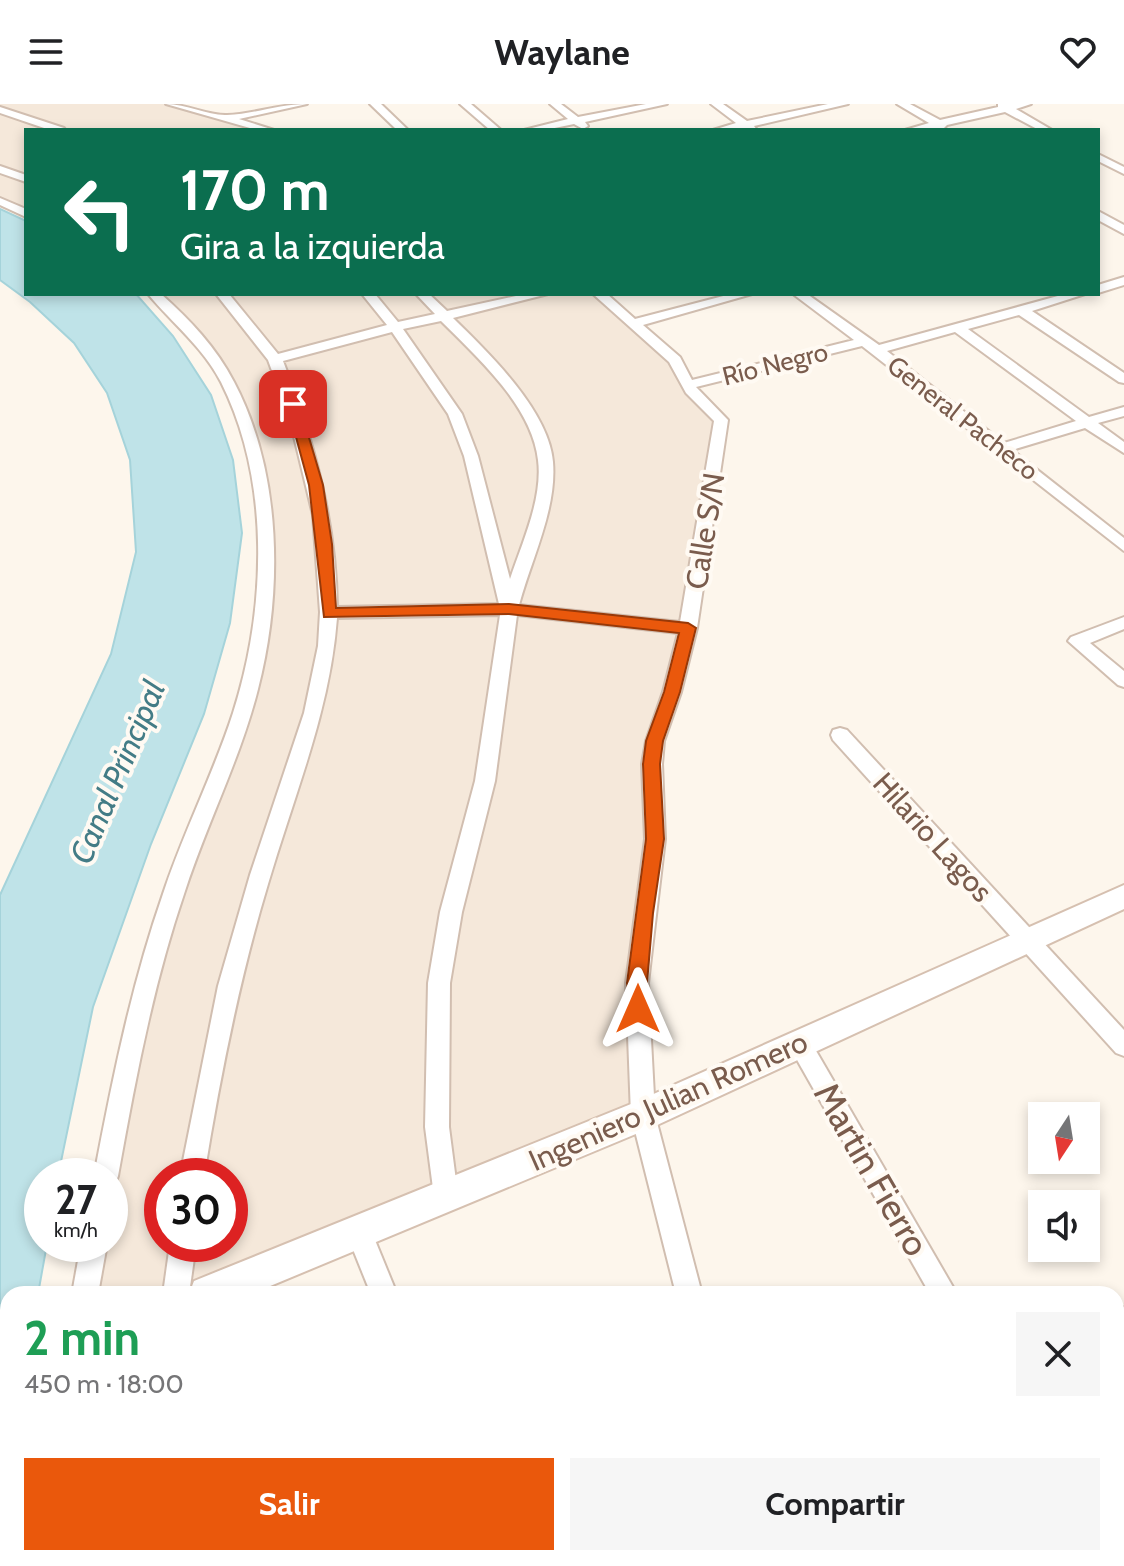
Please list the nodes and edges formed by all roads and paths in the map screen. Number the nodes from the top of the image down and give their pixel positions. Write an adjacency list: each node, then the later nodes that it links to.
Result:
1 (171, 104): 13 (street)
2 (302, 104): 13 (street)
3 (375, 104): 19 (street)
4 (465, 104): 20 (street)
5 (555, 104): 14 (street)
6 (662, 104): 14 (street)
7 (716, 104): 16 (street)
8 (843, 104): 16 (street)
9 (902, 104): 15 (street)
10 (1026, 104): 11 (street)
11 (1003, 106): 15 (street); 25 (street)
12 (0, 110): 17 (street)
13 (224, 118): 18 (street)
14 (577, 121): 21 (street); 22 (street)
15 (939, 124): 23 (street); 24 (street)
16 (750, 127)
17 (54, 128)
18 (262, 128)
19 (401, 128)
20 (494, 128)
21 (540, 128)
22 (586, 128)
23 (920, 128)
24 (946, 128)
25 (1043, 128)
26 (1100, 158): 28 (street)
27 (0, 169): 30 (street)
28 (1123, 170): 29 (street)
29 (1100, 176)
30 (24, 178)
31 (0, 201): 32 (street)
32 (24, 212)
33 (1100, 216): 34 (street)
34 (1124, 230)
35 (1123, 283): 36 (street)
36 (1100, 289)
37 (156, 296): 72 (street)
38 (224, 296): 53 (street)
39 (370, 296): 49 (street)
40 (424, 296): 47 (street)
41 (532, 296): 47 (street)
42 (601, 296): 48 (street)
43 (738, 296): 48 (street)
44 (802, 296): 51 (street, General Pacheco)
45 (1072, 296): 46 (street)
46 (1021, 310): 50 (street); 54 (street)
47 (442, 315): 49 (street); 61 (street)
48 (635, 323): 55 (street)
49 (395, 327): 53 (street); 61 (street)
50 (958, 328): 52 (street); 57 (street)
51 (861, 342): 52 (street, General Pacheco); 55 (street, Río Negro)
52 (877, 350): 58 (street, General Pacheco)
53 (275, 359): 62 (street)
54 (1124, 379)
55 (688, 385): 64 (street, Calle S/N)
56 (1124, 411): 57 (street)
57 (1088, 422): 58 (street); 59 (street)
58 (1003, 448): 60 (street, General Pacheco)
59 (1124, 449)
60 (1124, 546)
61 (509, 609): 62 (street); 64 (street); 74 (street)
62 (329, 613): 73 (street)
63 (1124, 623): 65 (street)
64 (688, 628): 71 (street, Calle S/N)
65 (1124, 681)
66 (840, 735): 68 (street, Hilario Lagos)
67 (1124, 896): 68 (street, Ingeniero Julian Romero)
68 (1027, 940): 69 (street, Ingeniero Julian Romero); 70 (street, Hilario Lagos)
69 (800, 1044): 71 (street, Ingeniero Julian Romero); 83 (street, Martin Fierro)
70 (1124, 1046)
71 (643, 1115): 74 (street, Ingeniero Julian Romero); 82 (street, Calle S/N)
72 (110, 1158)
73 (195, 1158)
74 (446, 1196): 75 (street, Ingeniero Julian Romero)
75 (359, 1232): 80 (street, Ingeniero Julian Romero); 81 (street)
76 (91, 1262): 78 (street)
77 (180, 1262): 79 (street)
78 (86, 1286)
79 (177, 1286)
80 (227, 1286)
81 (381, 1286)
82 (687, 1286)
83 (939, 1286)

